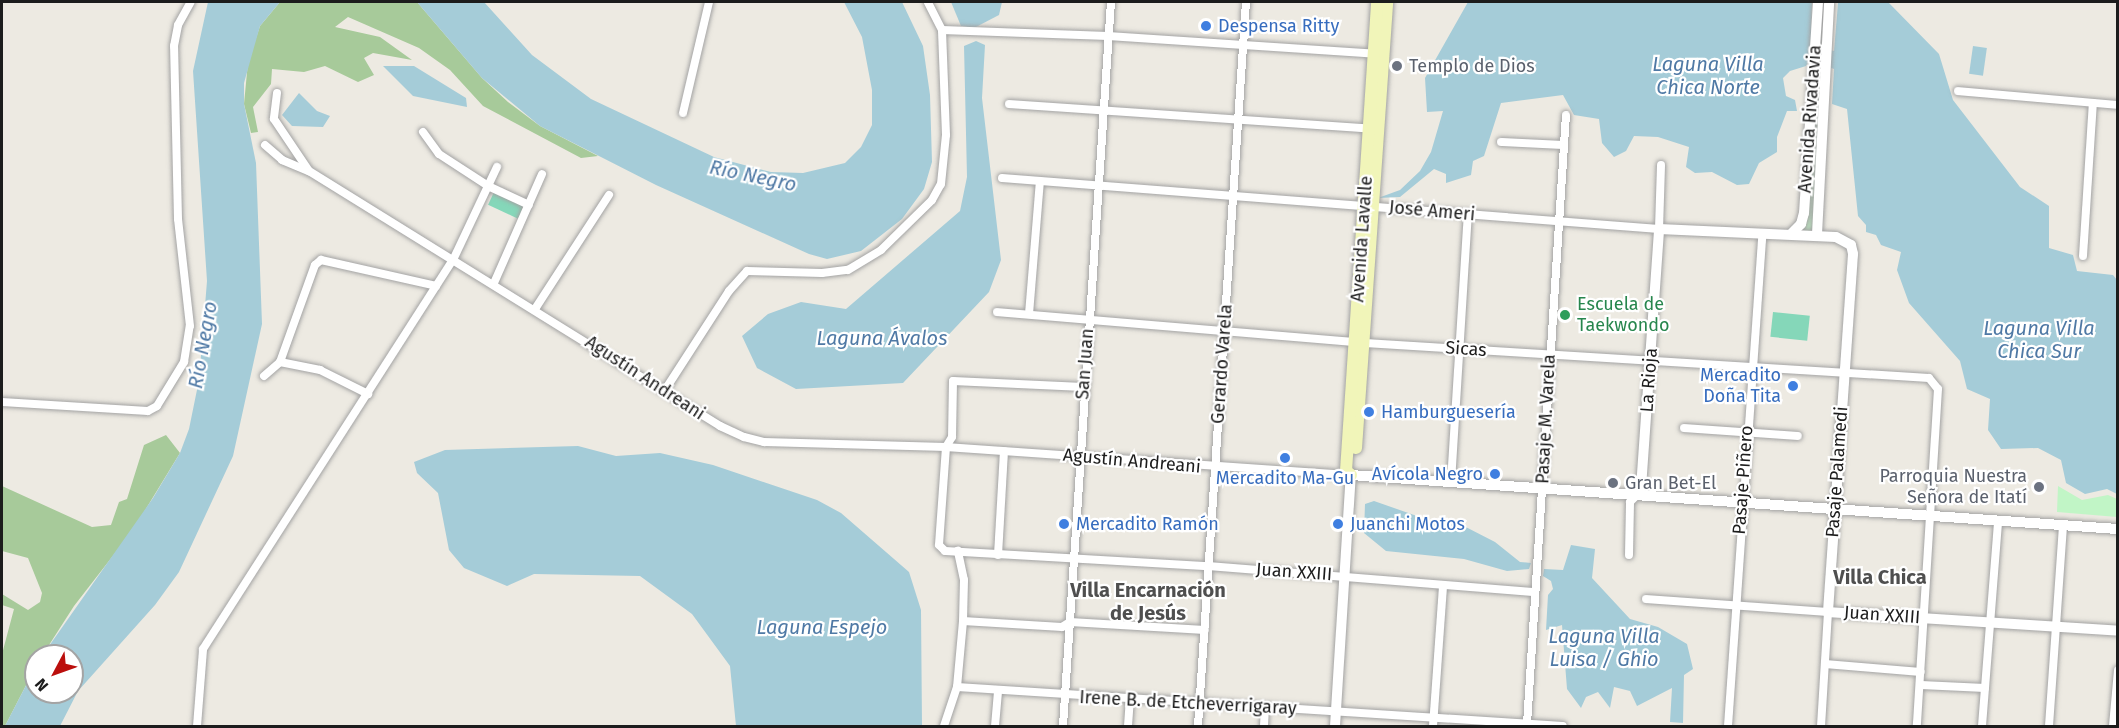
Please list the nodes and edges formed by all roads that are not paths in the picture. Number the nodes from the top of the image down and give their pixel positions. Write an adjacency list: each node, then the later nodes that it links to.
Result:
1 (191, 2): 68 (street)
2 (709, 2): 21 (street)
3 (928, 2): 10 (street)
4 (1111, 2): 11 (street, San Juan)
5 (1246, 2): 13 (street, Gerardo Varela)
6 (1377, 2): 14 (main road, Avenida Lavalle)
7 (1387, 2): 14 (main road, Avenida Lavalle)
8 (1818, 2): 12 (street, Avenida Rivadavia)
9 (1829, 2): 12 (street, Avenida Rivadavia)
10 (942, 30): 11 (street); 66 (street)
11 (1108, 36): 13 (street); 20 (street, San Juan)
12 (1821, 43): 44 (street, Avenida Rivadavia); 46 (street, Avenida Rivadavia)
13 (1244, 44): 14 (street); 23 (street, Gerardo Varela)
14 (1379, 54): 24 (main road, Avenida Lavalle)
15 (1958, 91): 17 (street)
16 (277, 93): 31 (street, Agustín Andreani)
17 (2093, 103): 19 (street); 48 (street)
18 (1009, 104): 20 (street)
19 (2118, 105)
20 (1103, 109): 23 (street); 36 (street, San Juan)
21 (683, 113)
22 (1566, 115): 28 (street, Pasaje M. Varela)
23 (1239, 119): 24 (street); 38 (street, Gerardo Varela)
24 (1374, 129): 40 (main road, Avenida Lavalle)
25 (423, 132): 35 (street)
26 (1501, 142): 28 (street)
27 (265, 145): 31 (street)
28 (1564, 146): 42 (street, Pasaje M. Varela)
29 (1661, 165): 43 (street, La Rioja)
30 (497, 167): 35 (street)
31 (309, 171): 49 (street, Agustín Andreani)
32 (542, 174): 39 (street)
33 (1002, 178): 34 (street, José Ameri)
34 (1040, 181): 36 (street, José Ameri); 54 (street)
35 (488, 186): 39 (street); 49 (street)
36 (1097, 187): 38 (street, José Ameri); 55 (street, San Juan)
37 (609, 195): 52 (street)
38 (1233, 196): 40 (street, José Ameri); 56 (street, Gerardo Varela)
39 (530, 205): 50 (street)
40 (1369, 206): 41 (street, José Ameri); 57 (main road, Avenida Lavalle)
41 (1468, 214): 42 (street, José Ameri); 58 (street)
42 (1560, 221): 43 (street, José Ameri); 59 (street, Pasaje M. Varela)
43 (1659, 229): 45 (street, José Ameri); 60 (street, La Rioja)
44 (1792, 233): 45 (street, José Ameri); 46 (street, José Ameri)
45 (1762, 234): 62 (street, Pasaje Piñero)
46 (1816, 234): 47 (street, José Ameri)
47 (1853, 254): 63 (street, Pasaje Palamedi)
48 (2083, 256)
49 (453, 260): 50 (street, Agustín Andreani); 51 (street)
50 (494, 283): 52 (street, Agustín Andreani)
51 (436, 286): 61 (street); 67 (street)
52 (535, 309): 66 (street, Agustín Andreani)
53 (998, 312): 54 (street, Sicas)
54 (1029, 314): 55 (street, Sicas)
55 (1088, 319): 56 (street, Sicas); 65 (street, San Juan)
56 (1224, 330): 57 (street, Sicas); 75 (street, Gerardo Varela)
57 (1360, 342): 58 (street, Sicas); 76 (main road, Avenida Lavalle)
58 (1461, 349): 59 (street, Sicas); 77 (street)
59 (1550, 354): 60 (street, Sicas); 78 (street, Pasaje M. Varela)
60 (1651, 360): 62 (street, Sicas); 79 (street, La Rioja)
61 (280, 362): 64 (street); 67 (street)
62 (1752, 366): 63 (street, Sicas); 70 (street, Pasaje Piñero)
63 (1844, 373): 81 (street, Pasaje Palamedi); 82 (street, Sicas)
64 (264, 376)
65 (1083, 387): 72 (street); 74 (street, San Juan)
66 (665, 390): 72 (street, Agustín Andreani)
67 (368, 394): 118 (street)
68 (2, 402)
69 (1684, 428): 70 (street)
70 (1746, 430): 71 (street); 80 (street, Pasaje Piñero)
71 (1798, 436)
72 (946, 447): 73 (street, Agustín Andreani); 86 (street, Juan XXIII)
73 (1004, 451): 74 (street, Agustín Andreani); 87 (street)
74 (1078, 456): 75 (street, Agustín Andreani); 89 (street, San Juan)
75 (1216, 468): 76 (street, Agustín Andreani); 90 (street, Gerardo Varela)
76 (1351, 475): 77 (street, Agustín Andreani); 91 (street, Avenida Lavalle)
77 (1451, 482): 78 (street, Agustín Andreani)
78 (1543, 488): 79 (street, Agustín Andreani); 93 (street, Pasaje M. Varela)
79 (1637, 495): 80 (street, Agustín Andreani); 88 (street, La Rioja)
80 (1742, 501): 81 (street, Agustín Andreani); 95 (street, Pasaje Piñero)
81 (1835, 508): 82 (street, Agustín Andreani); 96 (street, Pasaje Palamedi)
82 (1930, 514): 83 (street, Agustín Andreani); 97 (street)
83 (1998, 521): 84 (street, Agustín Andreani); 99 (street)
84 (2063, 525): 85 (street, Agustín Andreani); 101 (street)
85 (2118, 529)
86 (958, 551): 87 (street, Juan XXIII); 98 (street)
87 (998, 555): 89 (street, Juan XXIII)
88 (1629, 555)
89 (1073, 559): 90 (street, Juan XXIII); 100 (street, San Juan)
90 (1209, 566): 91 (street, Juan XXIII); 102 (street, Gerardo Varela)
91 (1347, 576): 92 (street, Juan XXIII); 115 (street, Avenida Lavalle)
92 (1443, 585): 93 (street, Juan XXIII); 116 (street)
93 (1535, 592): 117 (street, Pasaje M. Varela)
94 (1646, 598): 95 (street, Juan XXIII)
95 (1735, 604): 96 (street, Juan XXIII); 127 (street, Pasaje Piñero)
96 (1828, 612): 97 (street, Juan XXIII); 104 (street, Pasaje Palamedi)
97 (1924, 618): 99 (street, Juan XXIII); 106 (street)
98 (963, 621): 100 (street); 108 (street)
99 (1990, 621): 101 (street, Juan XXIII); 109 (street)
100 (1070, 622): 102 (street); 111 (street, San Juan)
101 (2056, 625): 103 (street, Juan XXIII); 131 (street)
102 (1205, 630): 113 (street, Gerardo Varela)
103 (2118, 631)
104 (1825, 664): 106 (street); 128 (street, Pasaje Palamedi)
105 (2118, 670): 132 (street)
106 (1921, 672): 107 (street)
107 (1921, 685): 109 (street); 129 (street)
108 (957, 687): 110 (street, Irene B. de Etcheverrigaray); 119 (street)
109 (1985, 688): 130 (street)
110 (998, 692): 111 (street, Irene B. de Etcheverrigaray); 120 (street)
111 (1065, 695): 112 (street, Irene B. de Etcheverrigaray); 121 (street, San Juan)
112 (1130, 698): 113 (street, Irene B. de Etcheverrigaray); 122 (street)
113 (1200, 703): 114 (street, Irene B. de Etcheverrigaray); 123 (street, Gerardo Varela)
114 (1265, 707): 115 (street, Irene B. de Etcheverrigaray); 124 (street)
115 (1336, 712): 116 (street, Irene B. de Etcheverrigaray); 125 (street, Avenida Lavalle)
116 (1434, 722): 117 (street, Irene B. de Etcheverrigaray)
117 (1527, 724): 126 (street, Irene B. de Etcheverrigaray)
118 (197, 726)
119 (944, 726)
120 (995, 726)
121 (1063, 726)
122 (1128, 726)
123 (1198, 726)
124 (1264, 726)
125 (1335, 726)
126 (1563, 726)
127 (1728, 726)
128 (1821, 726)
129 (1917, 726)
130 (1983, 726)
131 (2049, 726)
132 (2113, 726)

